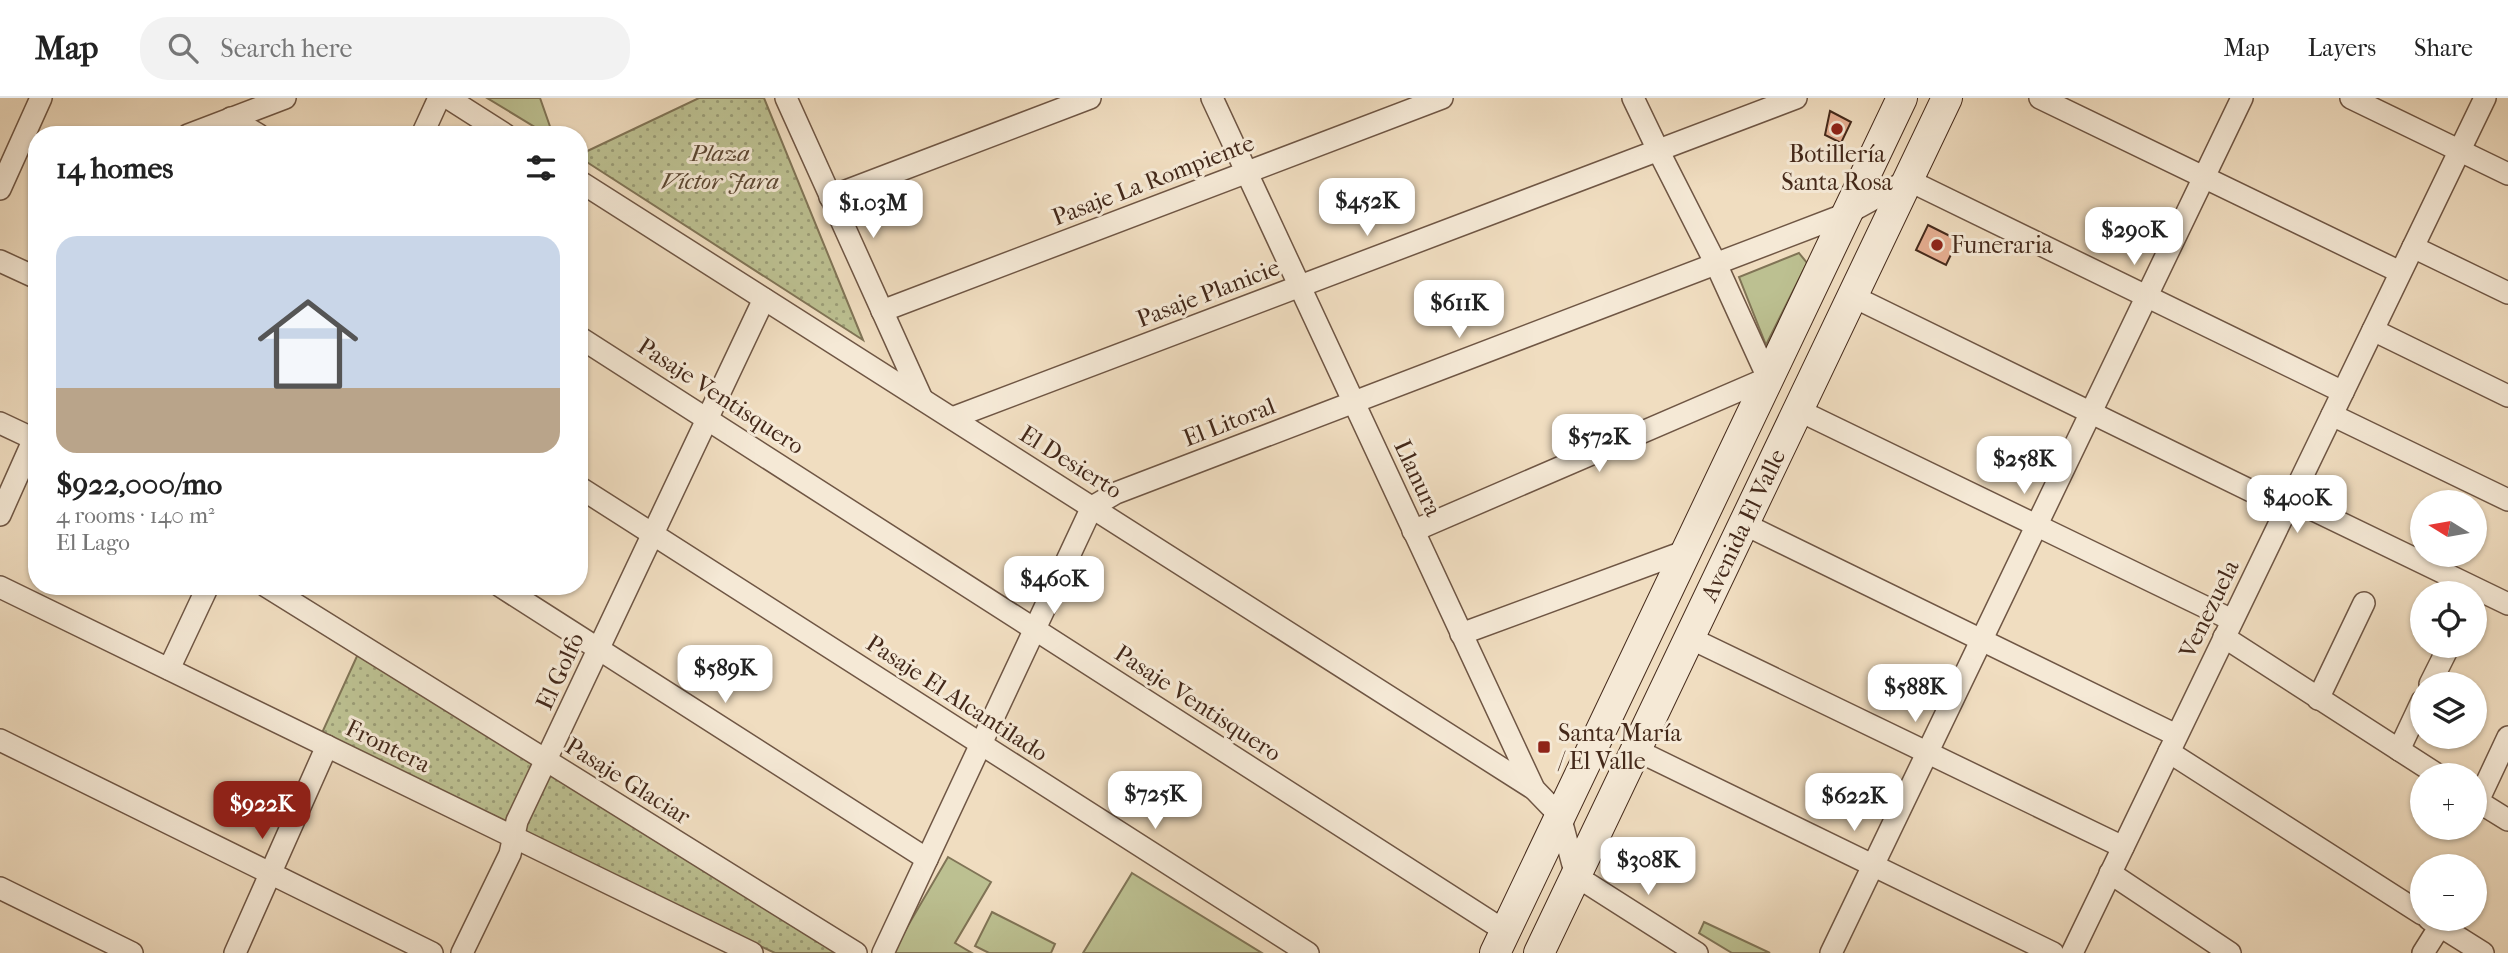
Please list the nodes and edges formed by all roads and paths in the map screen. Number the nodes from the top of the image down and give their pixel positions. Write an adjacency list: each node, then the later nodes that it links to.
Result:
1 (41, 98): 18 (street)
2 (285, 98): 17 (street)
3 (439, 98): 21 (street)
4 (448, 98): 22 (street)
5 (786, 98): 32 (street)
6 (1090, 98): 32 (street)
7 (1212, 98): 26 (street, Llanura)
8 (1442, 98): 26 (street, Pasaje La Rompiente)
9 (1633, 98): 24 (street)
10 (1796, 98): 24 (street, Pasaje Planicie)
11 (1902, 98): 33 (street, Avenida El Valle)
12 (1947, 98): 29 (street, Avenida El Valle)
13 (2040, 98): 28 (street)
14 (2242, 98): 28 (street)
15 (2485, 98): 25 (street, Venezuela)
16 (2359, 100): 25 (street)
17 (231, 118): 19 (street); 20 (street)
18 (28, 126)
19 (211, 126)
20 (244, 126)
21 (426, 126)
22 (492, 126)
23 (28, 127): 31 (street)
24 (1658, 150): 36 (street); 39 (street, Pasaje Planicie)
25 (2459, 150): 27 (street); 34 (street, Venezuela)
26 (1247, 172): 39 (street, Llanura); 44 (street, Pasaje La Rompiente)
27 (2508, 174)
28 (2204, 177): 37 (street); 42 (street)
29 (1908, 180): 33 (street, El Litoral); 41 (street, Avenida El Valle); 42 (street)
30 (588, 187): 43 (street, El Desierto)
31 (0, 189)
32 (830, 197): 44 (street)
33 (1846, 214): 36 (street, El Litoral); 47 (street, Avenida El Valle)
34 (2413, 247): 37 (street, Venezuela); 40 (street)
35 (0, 261): 38 (street)
36 (1716, 264): 47 (street); 51 (street, El Litoral)
37 (2400, 272): 45 (street, Venezuela)
38 (28, 274)
39 (1300, 286): 51 (street, Llanura); 55 (street, Pasaje Planicie)
40 (2508, 293)
41 (1852, 296): 52 (street, Avenida El Valle); 53 (street)
42 (2147, 296): 48 (street); 53 (street)
43 (764, 299): 50 (street, El Desierto); 56 (street, El Golfo)
44 (882, 311): 50 (street)
45 (2373, 330): 48 (street, Venezuela); 49 (street)
46 (588, 343): 56 (street, Pasaje Ventisquero)
47 (1768, 378): 52 (street); 67 (street); 69 (street, Avenida El Valle)
48 (2343, 392): 54 (street, Venezuela)
49 (2508, 396)
50 (922, 399): 55 (street, El Desierto)
51 (1354, 402): 63 (street, El Litoral); 67 (street, Llanura)
52 (1802, 402): 65 (street, Avenida El Valle); 66 (street)
53 (2091, 413): 62 (street); 66 (street)
54 (2332, 415): 61 (street); 62 (street, Venezuela)
55 (952, 418): 63 (street, El Desierto)
56 (708, 419): 68 (street, El Golfo); 78 (street, Pasaje Ventisquero)
57 (0, 423): 58 (street)
58 (28, 433)
59 (28, 451): 64 (street)
60 (588, 493): 68 (street, Pasaje El Alcantilado)
61 (2508, 500)
62 (2289, 504): 70 (street); 79 (street, Venezuela)
63 (1092, 507): 78 (street); 98 (street, El Desierto)
64 (0, 514)
65 (1744, 524): 81 (street, Avenida El Valle); 82 (street)
66 (2037, 525): 79 (street); 82 (street)
67 (1413, 531): 80 (street, Llanura)
68 (654, 534): 83 (street, El Golfo); 90 (street, Pasaje El Alcantilado)
69 (1686, 551): 80 (street); 100 (street, Avenida El Valle)
70 (2454, 581)
71 (0, 587): 84 (street, Frontera)
72 (204, 595): 84 (street)
73 (280, 595): 95 (street, Pasaje Glaciar)
74 (514, 595): 83 (street)
75 (2487, 596): 77 (street)
76 (2364, 603): 85 (street)
77 (2508, 604)
78 (1035, 629): 90 (street); 113 (street, Pasaje Ventisquero)
79 (2228, 629): 85 (street); 89 (street, Venezuela)
80 (1461, 634): 98 (street, Llanura)
81 (1690, 638): 92 (street, Avenida El Valle); 94 (street)
82 (1982, 640): 89 (street); 94 (street)
83 (599, 649): 95 (street, El Golfo); 104 (street)
84 (169, 669): 91 (street, Frontera)
85 (2318, 699): 93 (street)
86 (2410, 727): 93 (street)
87 (2508, 737): 97 (street)
88 (0, 740): 106 (street)
89 (2173, 744): 103 (street, Venezuela); 110 (street)
90 (980, 745): 104 (street); 122 (street, Pasaje El Alcantilado)
91 (327, 746): 102 (street, Frontera); 106 (street)
92 (1636, 750): 105 (street); 108 (street, Avenida El Valle)
93 (2399, 750): 96 (street)
94 (1927, 753): 103 (street); 105 (street)
95 (547, 761): 102 (street, El Golfo); 120 (street, Pasaje Glaciar)
96 (2419, 763)
97 (2487, 778)
98 (1534, 789): 100 (street, Llanura)
99 (2487, 807): 101 (street)
100 (1560, 816): 108 (street, Llanura); 113 (street, Avenida El Valle)
101 (2508, 820)
102 (514, 837): 118 (street, El Golfo); 119 (street, Frontera)
103 (2123, 847): 107 (street, Venezuela)
104 (927, 859): 121 (street)
105 (1873, 865): 125 (street); 126 (street)
106 (271, 873): 116 (street); 117 (street)
107 (2110, 873): 127 (street, Venezuela); 128 (street)
108 (1576, 876): 114 (street); 123 (street, Avenida El Valle)
109 (0, 888): 115 (street)
110 (2410, 905)
111 (2428, 931): 129 (street)
112 (2449, 931): 130 (street)
113 (1500, 942)
114 (1668, 945): 124 (street)
115 (132, 953)
116 (235, 953)
117 (432, 953)
118 (463, 953)
119 (752, 953)
120 (856, 953)
121 (883, 953)
122 (1308, 953)
123 (1539, 953)
124 (1698, 953)
125 (1831, 953)
126 (2053, 953)
127 (2072, 953)
128 (2230, 953)
129 (2423, 953)
130 (2483, 953)

